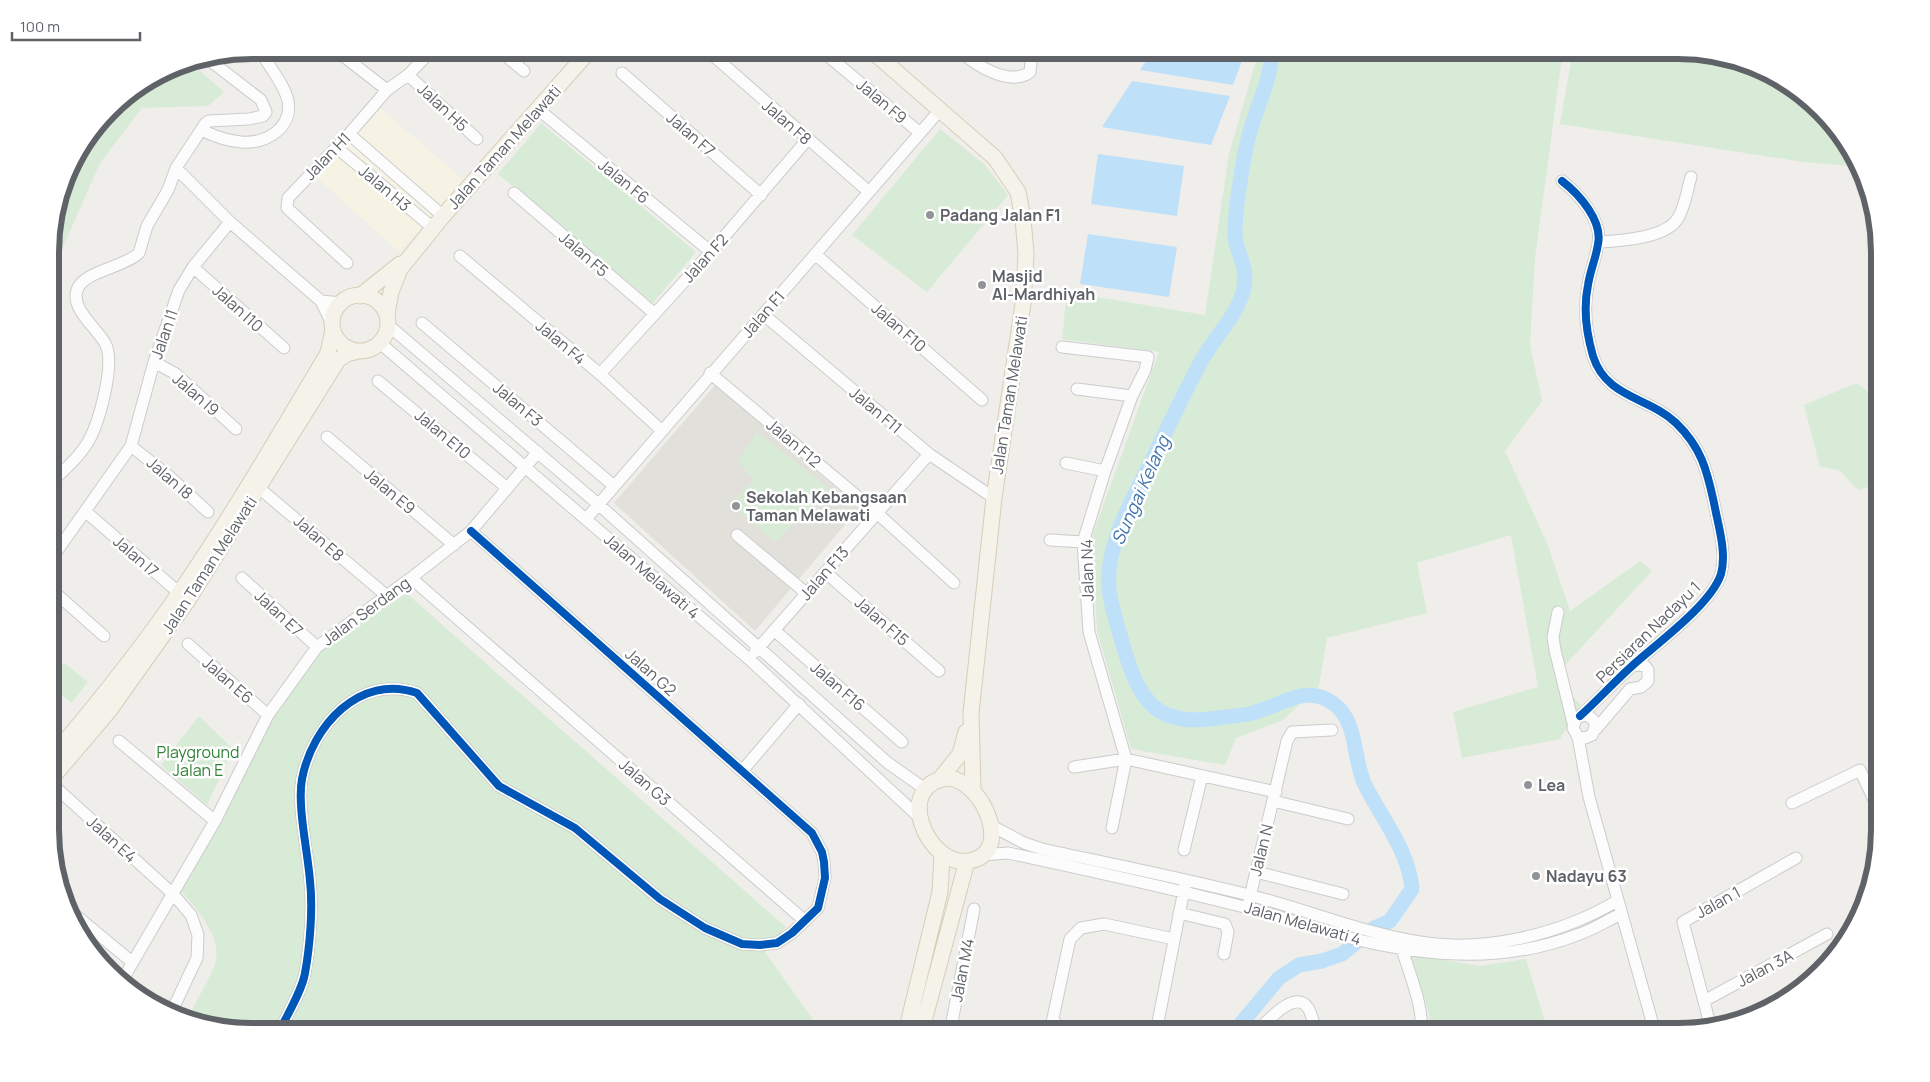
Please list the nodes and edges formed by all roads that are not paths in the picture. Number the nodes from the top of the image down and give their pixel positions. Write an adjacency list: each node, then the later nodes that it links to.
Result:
1 (266, 59): 18 (street)
2 (347, 59): 15 (street)
3 (423, 59): 14 (street, Jalan H1)
4 (510, 59): 12 (street)
5 (582, 59): 16 (main road, Jalan Taman Melawati)
6 (717, 59): 22 (street, Jalan F8)
7 (832, 59): 19 (street, Jalan F9)
8 (881, 59): 17 (main road, Jalan Taman Melawati)
9 (972, 59): 10 (street)
10 (1030, 59)
11 (212, 62): 18 (street)
12 (524, 71)
13 (622, 73): 29 (street, Jalan F7)
14 (408, 74): 15 (street, Jalan H1); 21 (street, Jalan H5)
15 (387, 90): 20 (street, Jalan H1)
16 (538, 110): 30 (main road, Jalan Taman Melawati); 35 (street, Jalan F6)
17 (940, 110): 19 (street, Jalan F1); 72 (main road, Jalan Taman Melawati)
18 (201, 130): 24 (street)
19 (920, 133): 27 (street, Jalan F1)
20 (349, 134): 23 (street, Jalan H1); 30 (street, Jalan H3)
21 (477, 139)
22 (808, 140): 27 (street, Jalan F8); 29 (street, Jalan F2)
23 (336, 147): 32 (street, Jalan H3); 38 (street, Jalan H1)
24 (176, 168): 31 (street); 68 (street)
25 (1691, 178): 33 (street)
26 (1562, 181): 33 (street)
27 (869, 192): 36 (street, Jalan F1)
28 (514, 193): 43 (street, Jalan F5)
29 (760, 195): 35 (street, Jalan F2)
30 (443, 216): 32 (main road, Jalan Taman Melawati)
31 (230, 222): 39 (street, Jalan I1); 41 (street)
32 (433, 228): 34 (main road, Jalan Taman Melawati)
33 (1599, 242): 98 (street, Persiaran Nadayu 1)
34 (419, 245): 40 (main road, Jalan Taman Melawati); 45 (main road, Jalan Taman Melawati)
35 (711, 252): 43 (street, Jalan F2)
36 (815, 254): 44 (street, Jalan F1); 58 (street, Jalan F10)
37 (460, 256): 54 (street, Jalan F4)
38 (347, 263)
39 (193, 267): 50 (street, Jalan I10); 52 (street, Jalan I1)
40 (360, 296): 42 (main road); 45 (main road)
41 (321, 301): 42 (street); 47 (street)
42 (342, 303): 47 (main road)
43 (654, 314): 54 (street, Jalan F2)
44 (764, 314): 53 (street, Jalan F1); 64 (street, Jalan F11)
45 (387, 319): 48 (main road); 63 (street, Jalan Melawati 4)
46 (422, 323): 70 (street, Jalan F3)
47 (333, 327): 51 (main road); 69 (main road, Jalan Taman Melawati)
48 (380, 343): 51 (main road); 66 (street, Jalan Melawati 4)
49 (1062, 347): 57 (street, Jalan N4)
50 (284, 348)
51 (358, 351): 69 (main road, Jalan Taman Melawati)
52 (154, 362): 59 (street, Jalan I9); 62 (street, Jalan I1)
53 (710, 373): 60 (street, Jalan F1); 76 (street, Jalan F12)
54 (600, 374): 60 (street, Jalan F4)
55 (378, 381): 71 (street, Jalan E10)
56 (1078, 389): 57 (street)
57 (1132, 396): 67 (street, Jalan N4)
58 (982, 400)
59 (236, 429)
60 (661, 430): 70 (street, Jalan F1)
61 (327, 438): 82 (street, Jalan E9)
62 (130, 446): 74 (street, Jalan I1); 75 (street, Jalan I8)
63 (538, 452): 66 (street, Jalan Serdang); 73 (street, Jalan Melawati 4)
64 (929, 454): 72 (street, Jalan F11); 76 (street, Jalan F13)
65 (1066, 463): 67 (street)
66 (526, 467): 71 (street, Jalan Serdang); 77 (street, Jalan Melawati 4)
67 (1105, 471): 81 (street, Jalan N4)
68 (59, 476)
69 (255, 485): 90 (street, Jalan E8); 91 (main road, Jalan Taman Melawati)
70 (614, 486): 73 (street, Jalan F1)
71 (507, 488): 78 (street, Jalan Serdang)
72 (994, 498): 106 (main road, Jalan Taman Melawati)
73 (598, 504): 77 (street, Jalan F1); 97 (street, Jalan Melawati 4)
74 (85, 511): 83 (street, Jalan I1); 91 (street, Jalan I7)
75 (208, 512)
76 (877, 513): 84 (street, Jalan F13); 87 (street, Jalan F12)
77 (586, 519): 99 (street, Jalan Melawati 4)
78 (471, 530): 82 (street, Jalan Serdang); 118 (street, Jalan G2)
79 (737, 535): 88 (street)
80 (1050, 540): 81 (street)
81 (1083, 542): 115 (street, Jalan N4)
82 (454, 545): 86 (street, Jalan Serdang)
83 (59, 548)
84 (825, 572): 88 (street, Jalan F13); 101 (street, Jalan F15)
85 (242, 578): 96 (street, Jalan E7)
86 (412, 578): 90 (street, Jalan Serdang); 148 (street, Jalan G3)
87 (954, 583)
88 (806, 593): 93 (street, Jalan F13)
89 (59, 596): 94 (street)
90 (387, 596): 96 (street, Jalan Serdang)
91 (183, 597): 114 (main road, Jalan Taman Melawati); 117 (main road, Jalan Taman Melawati)
92 (1558, 612): 108 (street)
93 (774, 630): 97 (street, Jalan F13); 113 (street, Jalan F16)
94 (104, 636)
95 (188, 644): 107 (street, Jalan E6)
96 (317, 647): 107 (street, Jalan Serdang)
97 (759, 648): 99 (street, Jalan F13); 121 (street, Jalan Melawati 4)
98 (1653, 648): 100 (street, Persiaran Nadayu 1); 103 (street, Persiaran Nadayu 1)
99 (749, 659): 105 (street, Jalan Melawati 4)
100 (1630, 667): 102 (street, Persiaran Nadayu 1); 103 (street)
101 (939, 671)
102 (1621, 677): 104 (street); 108 (street, Persiaran Nadayu 1)
103 (1646, 681): 104 (street, Persiaran Nadayu 1)
104 (1630, 689): 109 (street, Persiaran Nadayu 1)
105 (799, 704): 118 (street); 127 (street, Jalan Melawati 4)
106 (971, 713): 120 (main road, Jalan Taman Melawati); 122 (main road, Jalan Taman Melawati)
107 (268, 715): 129 (street, Jalan Serdang)
108 (1577, 719): 109 (street); 111 (street)
109 (1596, 729): 111 (street)
110 (1332, 730): 125 (street, Jalan N)
111 (1578, 736): 142 (street)
112 (119, 741): 129 (street)
113 (902, 742)
114 (59, 749)
115 (1126, 759): 116 (street); 119 (street); 131 (street)
116 (1074, 767)
117 (59, 770)
118 (742, 771): 148 (street, Jalan G2)
119 (1202, 776): 125 (street); 132 (street)
120 (940, 779): 121 (main road); 122 (main road)
121 (925, 789): 127 (main road)
122 (973, 789): 130 (main road)
123 (59, 790): 139 (street, Jalan E4)
124 (1871, 794): 126 (street)
125 (1274, 797): 128 (street); 137 (street, Jalan N)
126 (1792, 803)
127 (918, 816): 133 (main road)
128 (1348, 819)
129 (215, 821): 139 (street, Jalan Serdang)
130 (992, 826): 134 (main road); 138 (street, Jalan Melawati 4)
131 (1112, 828)
132 (1184, 850)
133 (942, 855): 136 (main road); 161 (main road)
134 (982, 855): 136 (main road); 138 (street, Jalan Melawati 4)
135 (1796, 858): 156 (street, Jalan 1)
136 (967, 861): 162 (main road)
137 (1256, 872): 140 (street); 141 (street, Jalan N)
138 (1185, 886): 141 (street, Jalan Melawati 4); 143 (street, Jalan Melawati 4); 145 (street)
139 (173, 894): 154 (street, Jalan Serdang); 157 (street, Jalan E4)
140 (1343, 894)
141 (1250, 895): 143 (street, Jalan N); 150 (street, Jalan Melawati 4)
142 (1618, 900): 146 (street); 150 (street, Jalan Melawati 4)
143 (1248, 908): 150 (street, Jalan Melawati 4)
144 (974, 909): 163 (street, Jalan M4)
145 (1179, 913): 151 (street); 153 (street)
146 (1621, 914): 152 (street, Jalan Melawati 4); 170 (street)
147 (81, 920): 154 (street)
148 (805, 921): 160 (street)
149 (1827, 934): 156 (street, Jalan 3A)
150 (1373, 937): 152 (street, Jalan Melawati 4)
151 (1174, 939): 158 (street); 166 (street)
152 (1402, 950): 169 (street)
153 (1224, 954)
154 (132, 962): 155 (street, Jalan Serdang)
155 (125, 976)
156 (1704, 1001): 159 (street, Jalan 1)
157 (173, 1007)
158 (1052, 1020): 164 (street); 165 (street)
159 (1709, 1021)
160 (284, 1023)
161 (908, 1023)
162 (923, 1023)
163 (952, 1023)
164 (1052, 1023)
165 (1055, 1023)
166 (1158, 1023)
167 (1266, 1023): 168 (street)
168 (1313, 1023)
169 (1421, 1023)
170 (1652, 1023)

